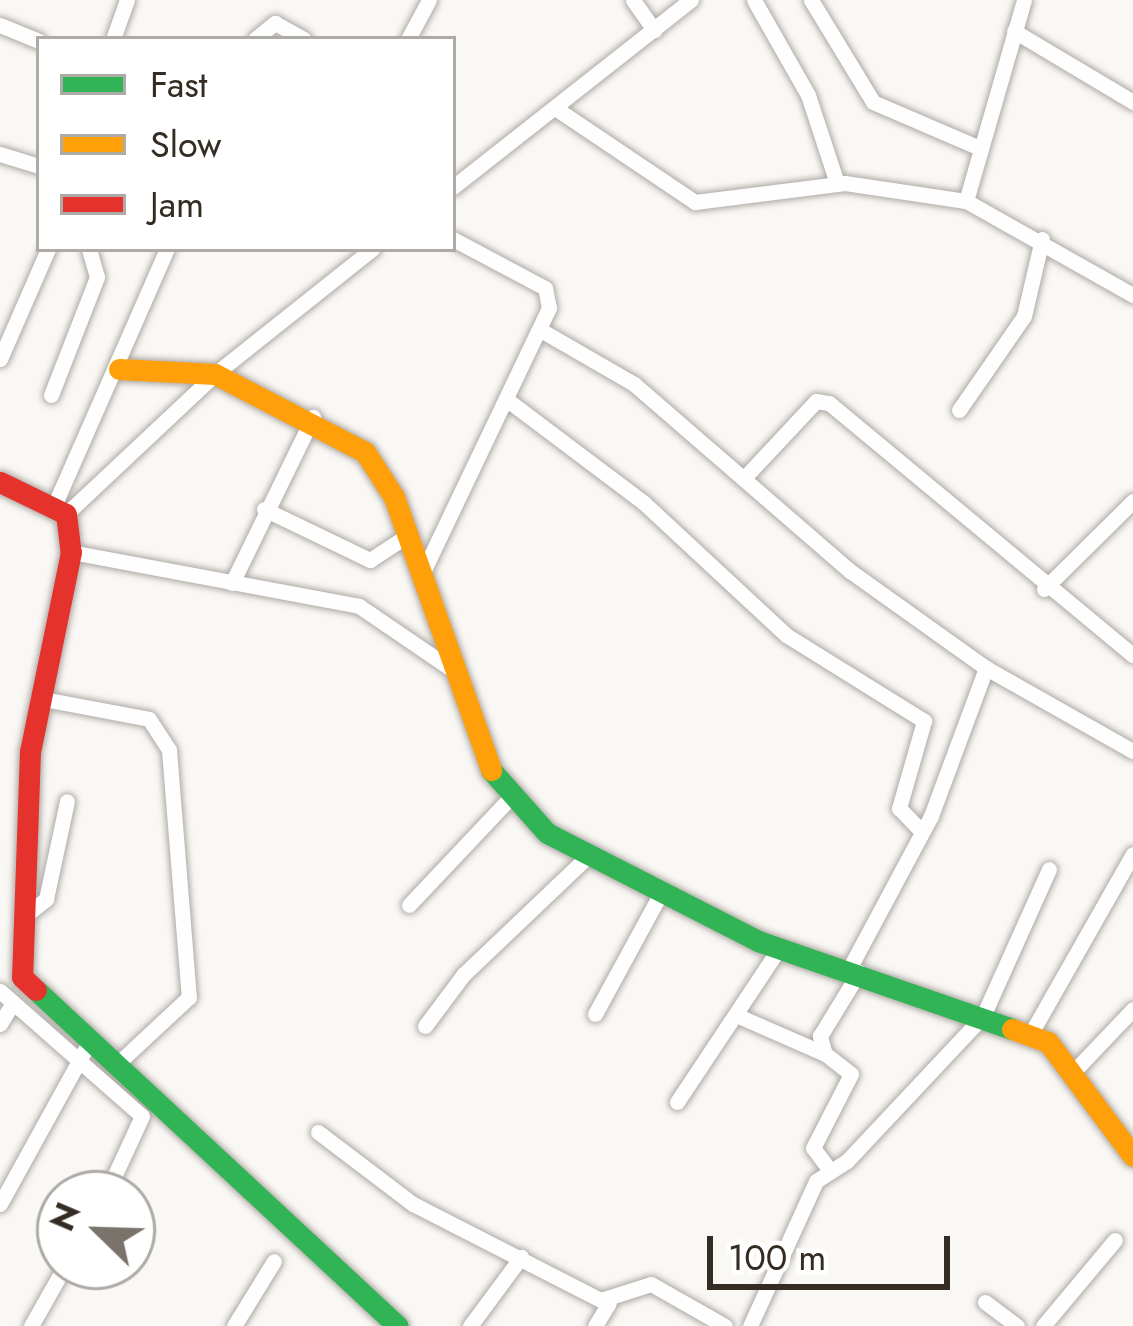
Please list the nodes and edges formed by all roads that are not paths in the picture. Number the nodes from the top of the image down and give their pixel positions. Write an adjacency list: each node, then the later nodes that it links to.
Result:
1 (127, 0): 11 (street)
2 (429, 0): 14 (street)
3 (633, 0): 9 (street)
4 (691, 0): 9 (street)
5 (754, 0): 21 (street)
6 (811, 0): 18 (street)
7 (1024, 0): 10 (street)
8 (0, 25): 15 (street)
9 (654, 30): 17 (street)
10 (1014, 31): 16 (street); 18 (street)
11 (114, 36)
12 (259, 36): 13 (street)
13 (299, 36)
14 (410, 36)
15 (36, 40)
16 (1133, 102)
17 (555, 108): 21 (street); 22 (street)
18 (980, 148): 23 (street)
19 (0, 154): 20 (street)
20 (36, 165)
21 (837, 183): 23 (street)
22 (456, 185)
23 (966, 200): 24 (street)
24 (1042, 239): 30 (street); 37 (street)
25 (456, 241): 31 (street)
26 (47, 252): 32 (street)
27 (90, 252): 35 (street)
28 (166, 252): 33 (street)
29 (368, 252): 34 (street)
30 (1133, 295)
31 (544, 332): 36 (street); 39 (street)
32 (0, 359)
33 (119, 369): 34 (street); 43 (street)
34 (214, 374): 38 (street); 43 (street)
35 (51, 395)
36 (510, 402): 46 (street); 56 (street)
37 (958, 410)
38 (313, 417): 42 (street); 44 (street)
39 (744, 478): 48 (street); 51 (street)
40 (0, 482): 43 (street)
41 (1133, 501): 48 (street)
42 (264, 509): 44 (street); 47 (street)
43 (60, 510): 45 (street)
44 (408, 535): 46 (street)
45 (71, 552): 47 (street); 52 (street)
46 (422, 574): 50 (street)
47 (232, 583): 50 (street)
48 (1044, 589): 49 (street)
49 (1133, 655)
50 (449, 668): 54 (street)
51 (986, 668): 53 (street); 56 (street)
52 (38, 698): 62 (street); 75 (street)
53 (1133, 751)
54 (509, 799): 58 (street); 61 (street)
55 (68, 801): 62 (street)
56 (922, 832): 64 (street)
57 (1133, 854): 72 (street)
58 (589, 855): 60 (street); 71 (street)
59 (1049, 869): 69 (street)
60 (661, 893): 63 (street); 67 (street)
61 (410, 905)
62 (22, 918): 73 (street)
63 (780, 947): 64 (street); 68 (street)
64 (854, 970): 69 (street); 74 (street)
65 (6, 997): 70 (street); 73 (street)
66 (1133, 1009): 76 (street)
67 (595, 1014)
68 (736, 1015): 74 (street); 77 (street)
69 (983, 1016): 72 (street); 80 (street)
70 (0, 1024)
71 (425, 1026)
72 (1030, 1035): 76 (street)
73 (84, 1052): 75 (street); 81 (street); 82 (street)
74 (825, 1054): 80 (street)
75 (115, 1066): 92 (street)
76 (1075, 1070): 79 (street)
77 (677, 1102)
78 (317, 1132): 84 (street)
79 (1133, 1156)
80 (829, 1169): 95 (street)
81 (119, 1170)
82 (0, 1204)
83 (1115, 1240): 97 (street)
84 (521, 1257): 88 (street); 93 (street)
85 (274, 1261): 91 (street)
86 (51, 1290): 90 (street)
87 (985, 1302): 96 (street)
88 (609, 1303): 89 (street); 94 (street)
89 (718, 1324)
90 (31, 1326)
91 (234, 1326)
92 (398, 1326)
93 (470, 1326)
94 (596, 1326)
95 (750, 1326)
96 (1017, 1326)
97 (1043, 1326)

